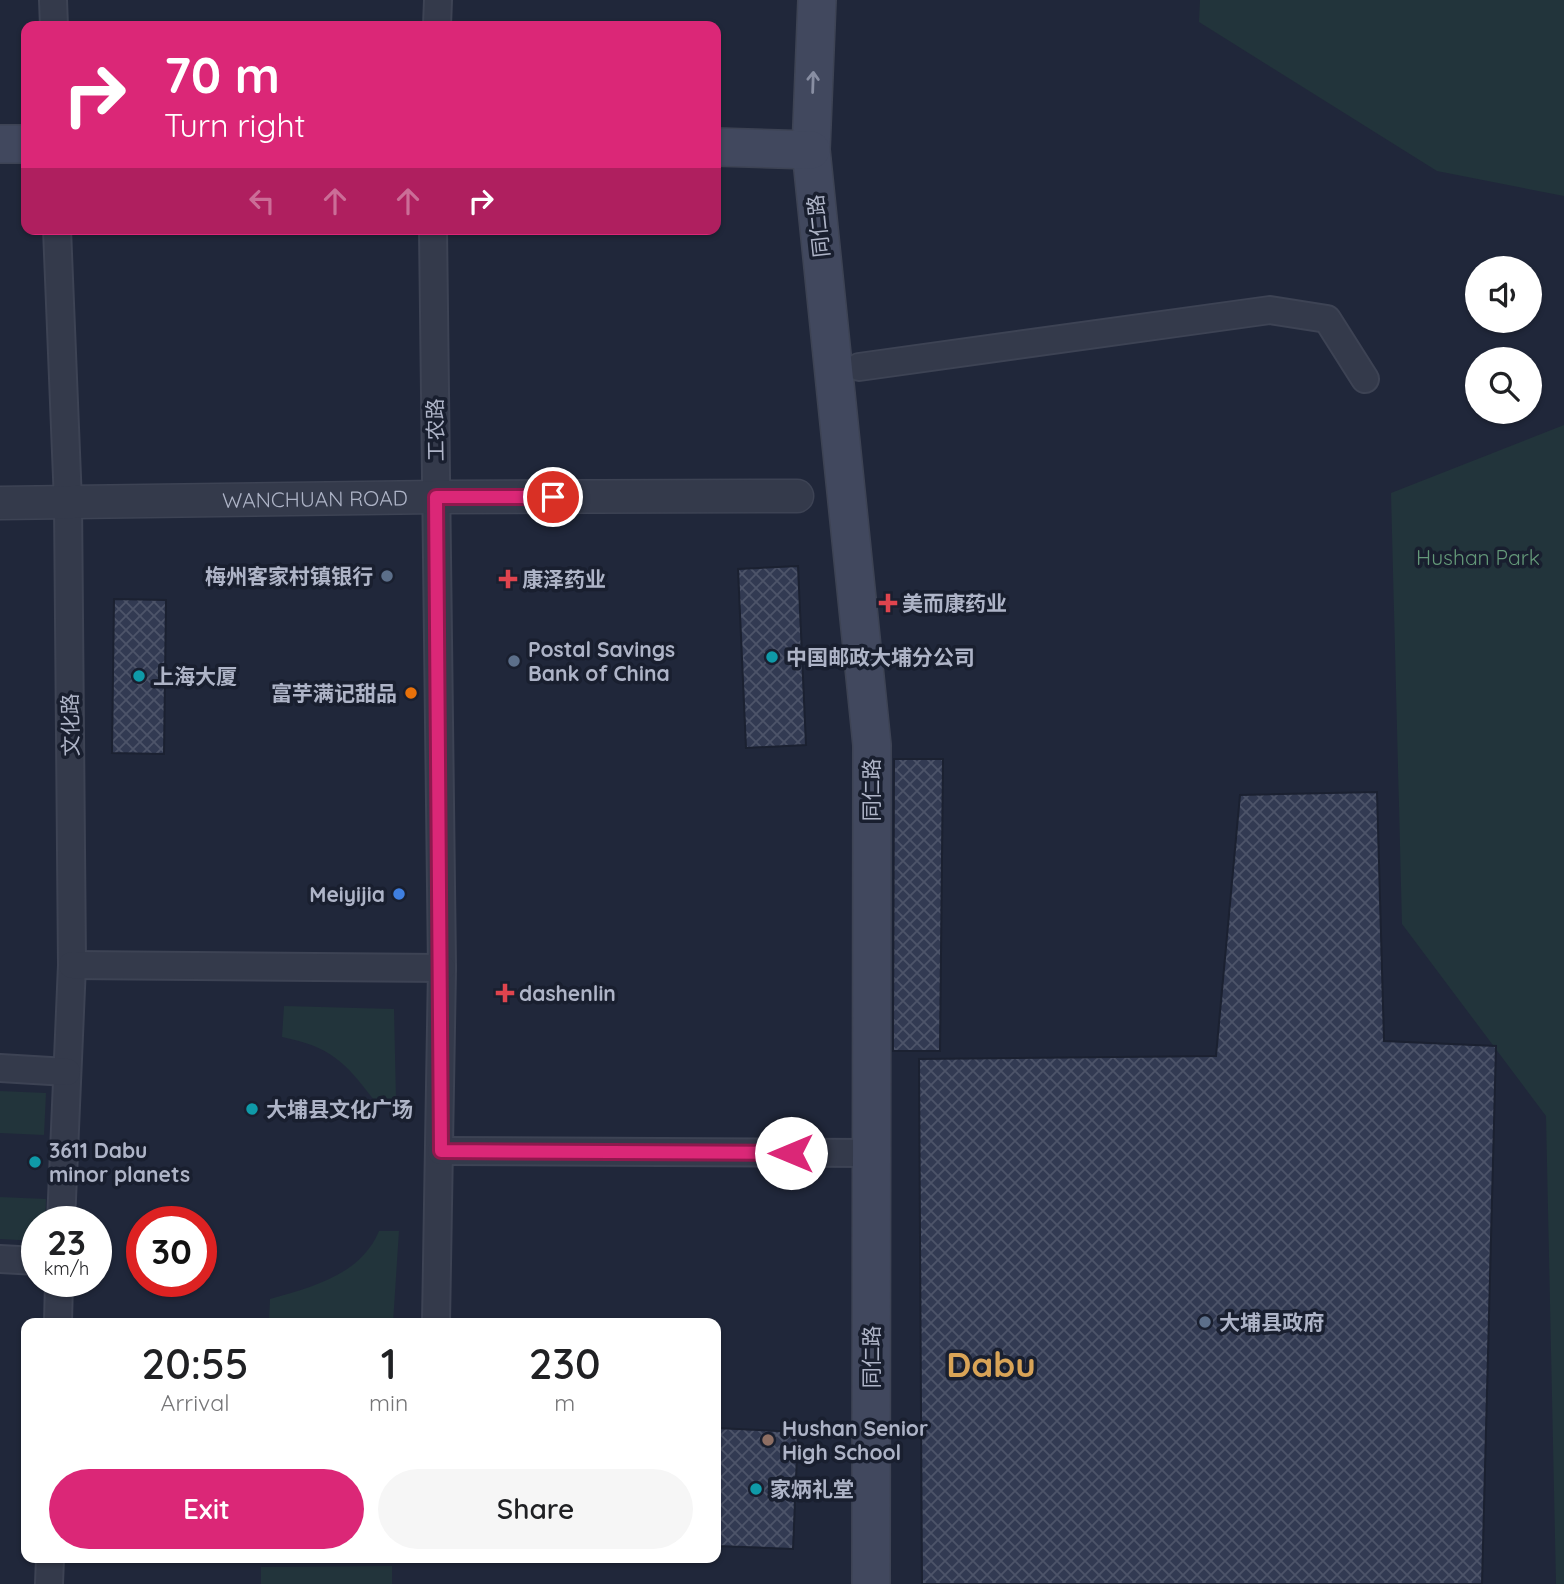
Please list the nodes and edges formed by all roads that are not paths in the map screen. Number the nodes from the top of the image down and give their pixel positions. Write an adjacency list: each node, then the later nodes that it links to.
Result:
1 (53, 0): 4 (street)
2 (438, 0): 5 (street)
3 (817, 0): 9 (main road, 同仁路, one-way to 3)
4 (54, 21)
5 (437, 21)
6 (0, 144): 7 (main road)
7 (21, 144)
8 (721, 147): 9 (main road)
9 (811, 150): 23 (main road, 同仁路)
10 (57, 235): 16 (street, 文化路)
11 (433, 235): 15 (street, 工农路)
12 (859, 367): 13 (street)
13 (1365, 379)
14 (797, 496): 15 (street, WANCHUAN ROAD)
15 (436, 497): 16 (street, WANCHUAN ROAD); 19 (street, 工农路)
16 (68, 502): 17 (street, WANCHUAN ROAD); 18 (street, 文化路)
17 (0, 503)
18 (72, 965): 19 (street); 21 (street, 文化路)
19 (442, 968): 22 (street, 工农路)
20 (0, 1068): 21 (street)
21 (67, 1072): 24 (street, 文化路)
22 (441, 1151): 23 (street); 29 (street, 工农路)
23 (870, 1153): 32 (main road, 同仁路)
24 (62, 1206)
25 (0, 1259): 26 (street)
26 (21, 1260)
27 (59, 1297): 28 (street)
28 (58, 1318)
29 (436, 1318)
30 (50, 1563): 31 (street)
31 (49, 1584)
32 (871, 1584)

